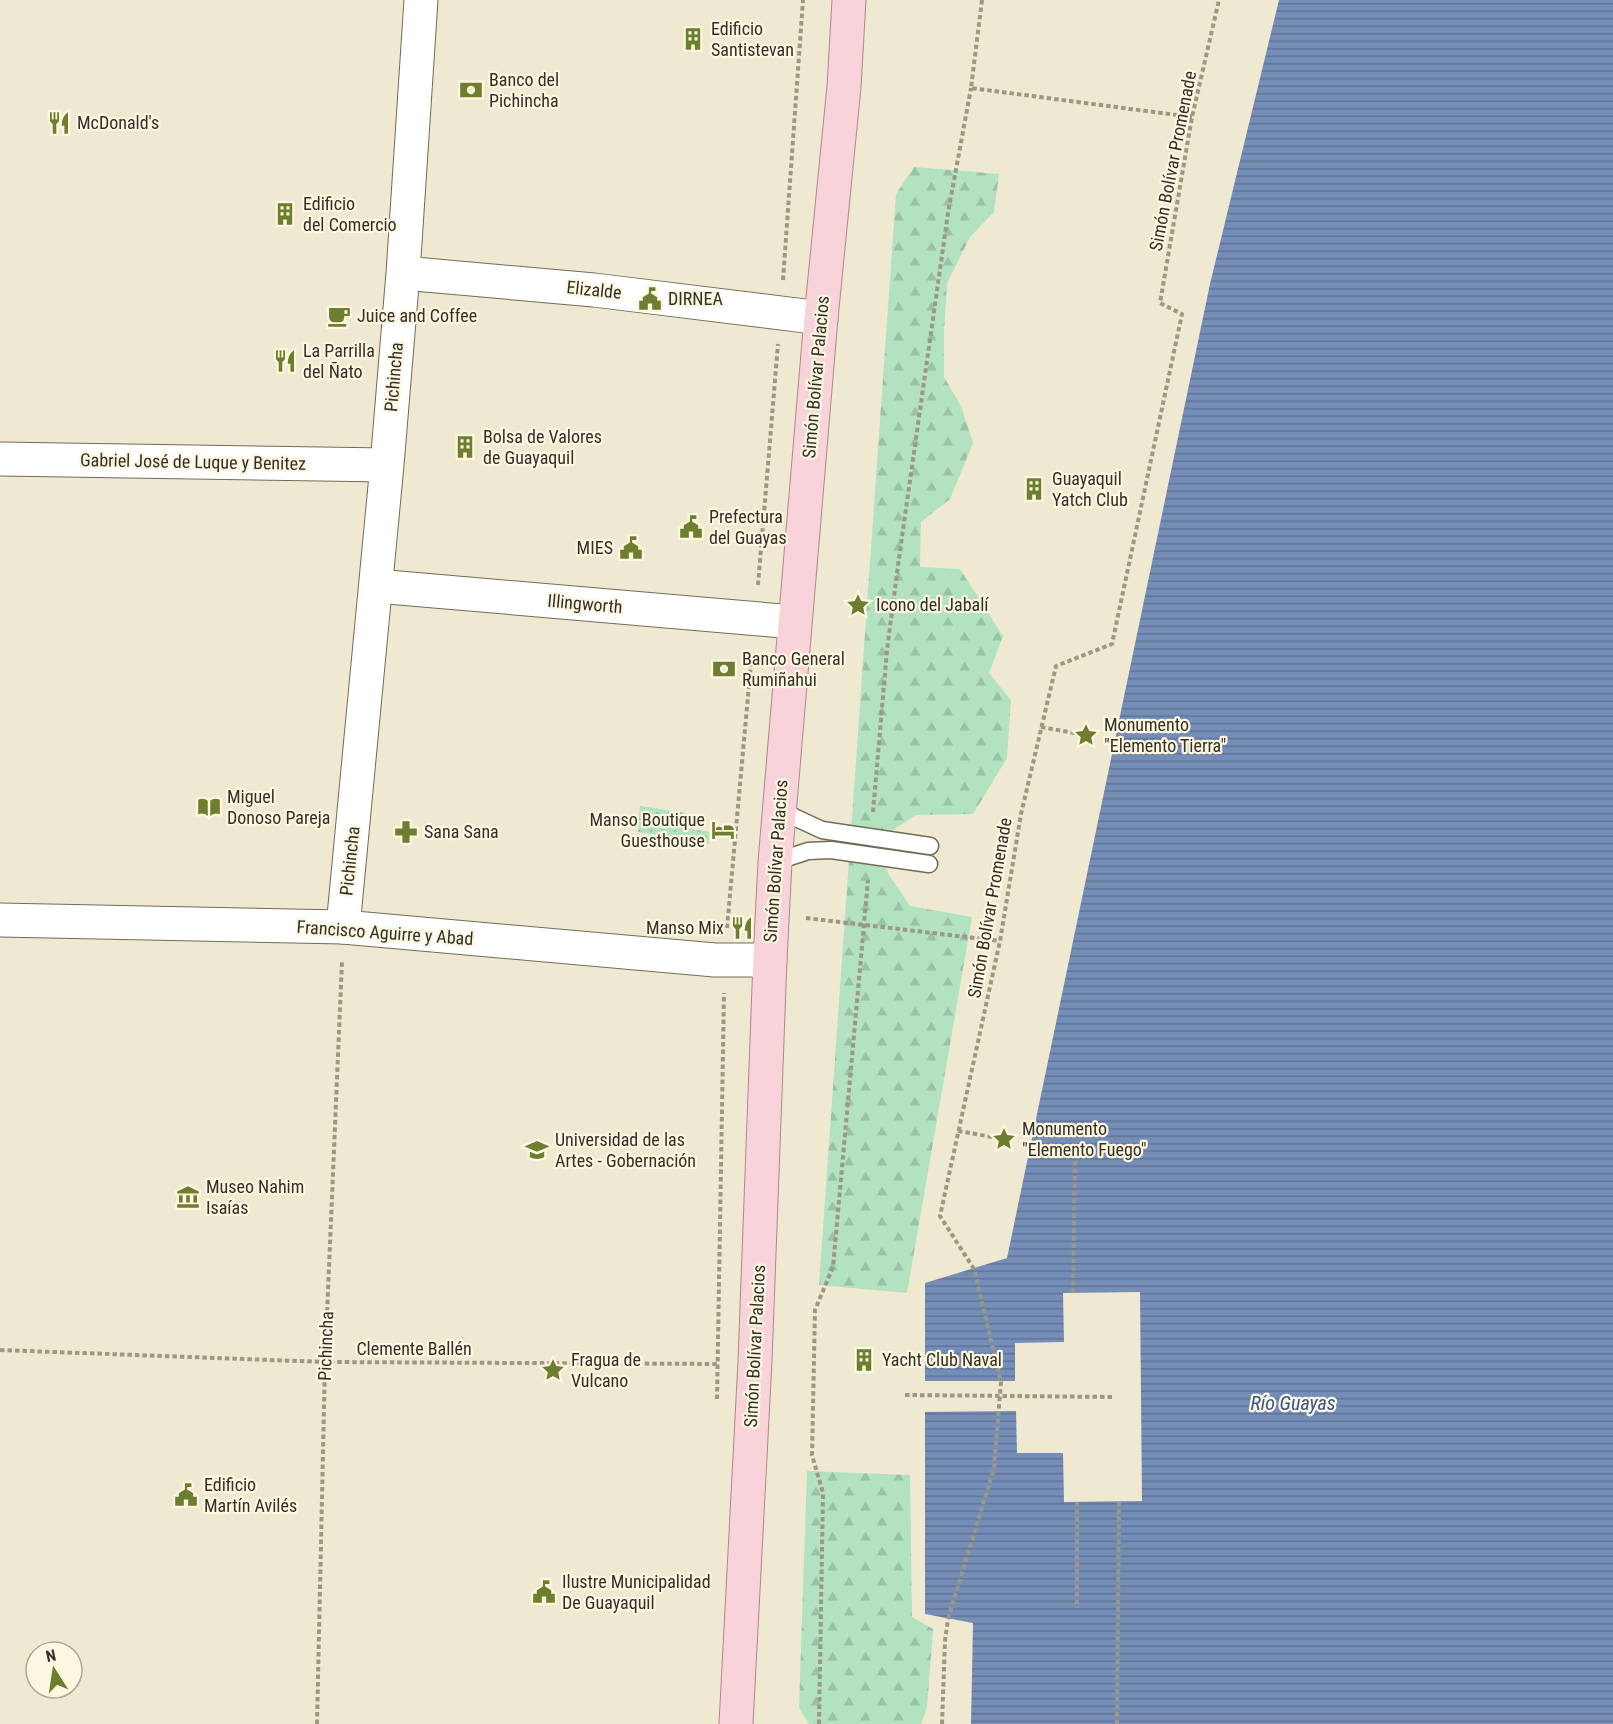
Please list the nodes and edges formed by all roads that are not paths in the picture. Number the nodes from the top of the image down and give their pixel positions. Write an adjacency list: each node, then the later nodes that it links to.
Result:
1 (421, 0): 3 (street, Pichincha)
2 (849, 0): 4 (main road, Simón Bolívar Palacios)
3 (403, 273): 4 (street, Elizalde); 6 (street, Pichincha)
4 (821, 318): 8 (main road, Simón Bolívar Palacios)
5 (0, 459): 6 (street, Gabriel José de Luque y Benitez)
6 (387, 465): 7 (street, Pichincha)
7 (376, 586): 8 (street, Illingworth); 14 (street, Pichincha)
8 (794, 622): 9 (main road, Simón Bolívar Palacios)
9 (780, 807): 10 (lane); 11 (main road, Simón Bolívar Palacios)
10 (930, 846)
11 (775, 862): 12 (lane); 15 (main road, Simón Bolívar Palacios)
12 (929, 864)
13 (0, 920): 14 (street, Francisco Aguirre y Abad)
14 (343, 927): 15 (street, Francisco Aguirre y Abad)
15 (770, 960): 16 (main road, Simón Bolívar Palacios)
16 (736, 1724)

